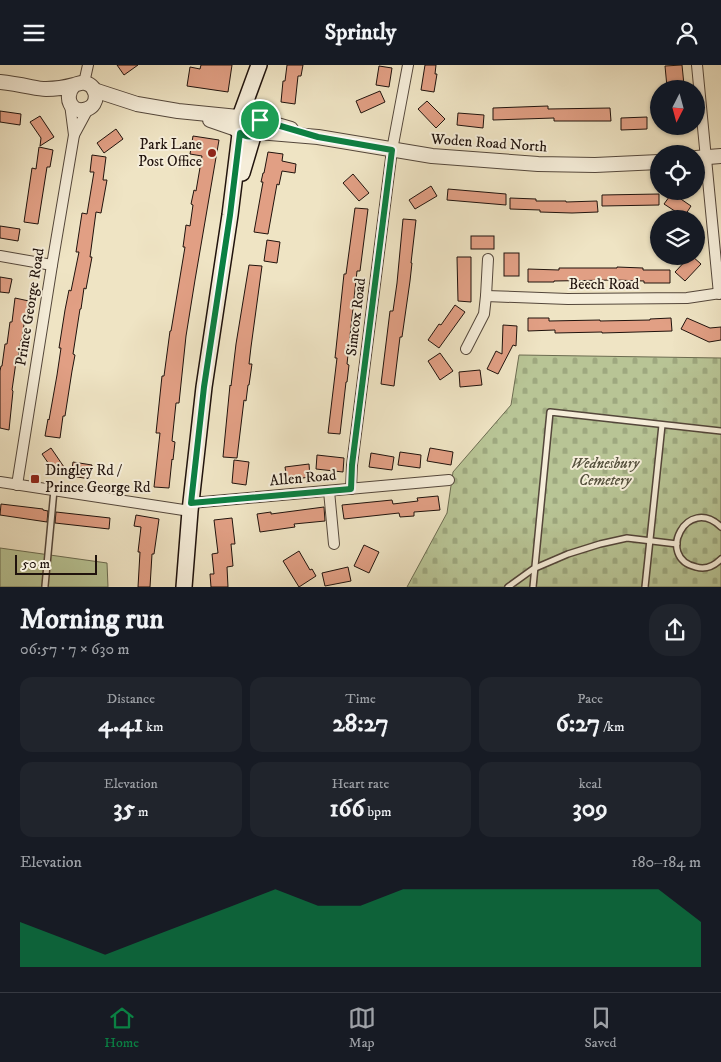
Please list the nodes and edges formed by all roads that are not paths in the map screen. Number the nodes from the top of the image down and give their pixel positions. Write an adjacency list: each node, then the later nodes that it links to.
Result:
1 (88, 65): 6 (street)
2 (260, 65): 11 (main road)
3 (408, 65): 14 (street, Simcox Road)
4 (697, 65): 13 (street)
5 (0, 82): 7 (street)
6 (84, 86): 7 (street); 8 (street); 9 (street); 10 (street)
7 (46, 89): 8 (street)
8 (70, 102): 10 (street); 12 (street, Prince George Road)
9 (137, 104): 10 (street); 11 (street, Woden Road North)
10 (90, 107): 12 (street, Prince George Road)
11 (248, 124): 14 (street, Woden Road North); 33 (main road)
12 (74, 135): 21 (street, Prince George Road)
13 (700, 145)
14 (392, 150): 17 (street, Woden Road North); 30 (street, Simcox Road)
15 (721, 156): 16 (street)
16 (705, 158)
17 (650, 162)
18 (705, 186): 22 (street)
19 (0, 256): 21 (street)
20 (488, 259): 23 (street)
21 (52, 265): 29 (street, Prince George Road)
22 (720, 293): 23 (street, Beech Road)
23 (486, 296): 24 (street)
24 (466, 349)
25 (662, 425): 26 (lane); 35 (lane); 39 (lane)
26 (721, 431)
27 (449, 480): 30 (street, Allen Road)
28 (0, 482): 29 (street, Allen Road)
29 (17, 485): 31 (street, Allen Road)
30 (351, 489): 32 (street, Allen Road)
31 (54, 490): 33 (street, Allen Road); 40 (lane)
32 (329, 491): 33 (street, Allen Road); 36 (street)
33 (190, 507): 41 (main road)
34 (721, 527): 37 (lane)
35 (650, 541): 37 (lane); 39 (lane); 44 (lane)
36 (334, 544)
37 (677, 544): 38 (lane)
38 (721, 559)
39 (535, 568): 42 (lane); 43 (lane)
40 (45, 586)
41 (184, 587)
42 (508, 587)
43 (533, 587)
44 (645, 587)

